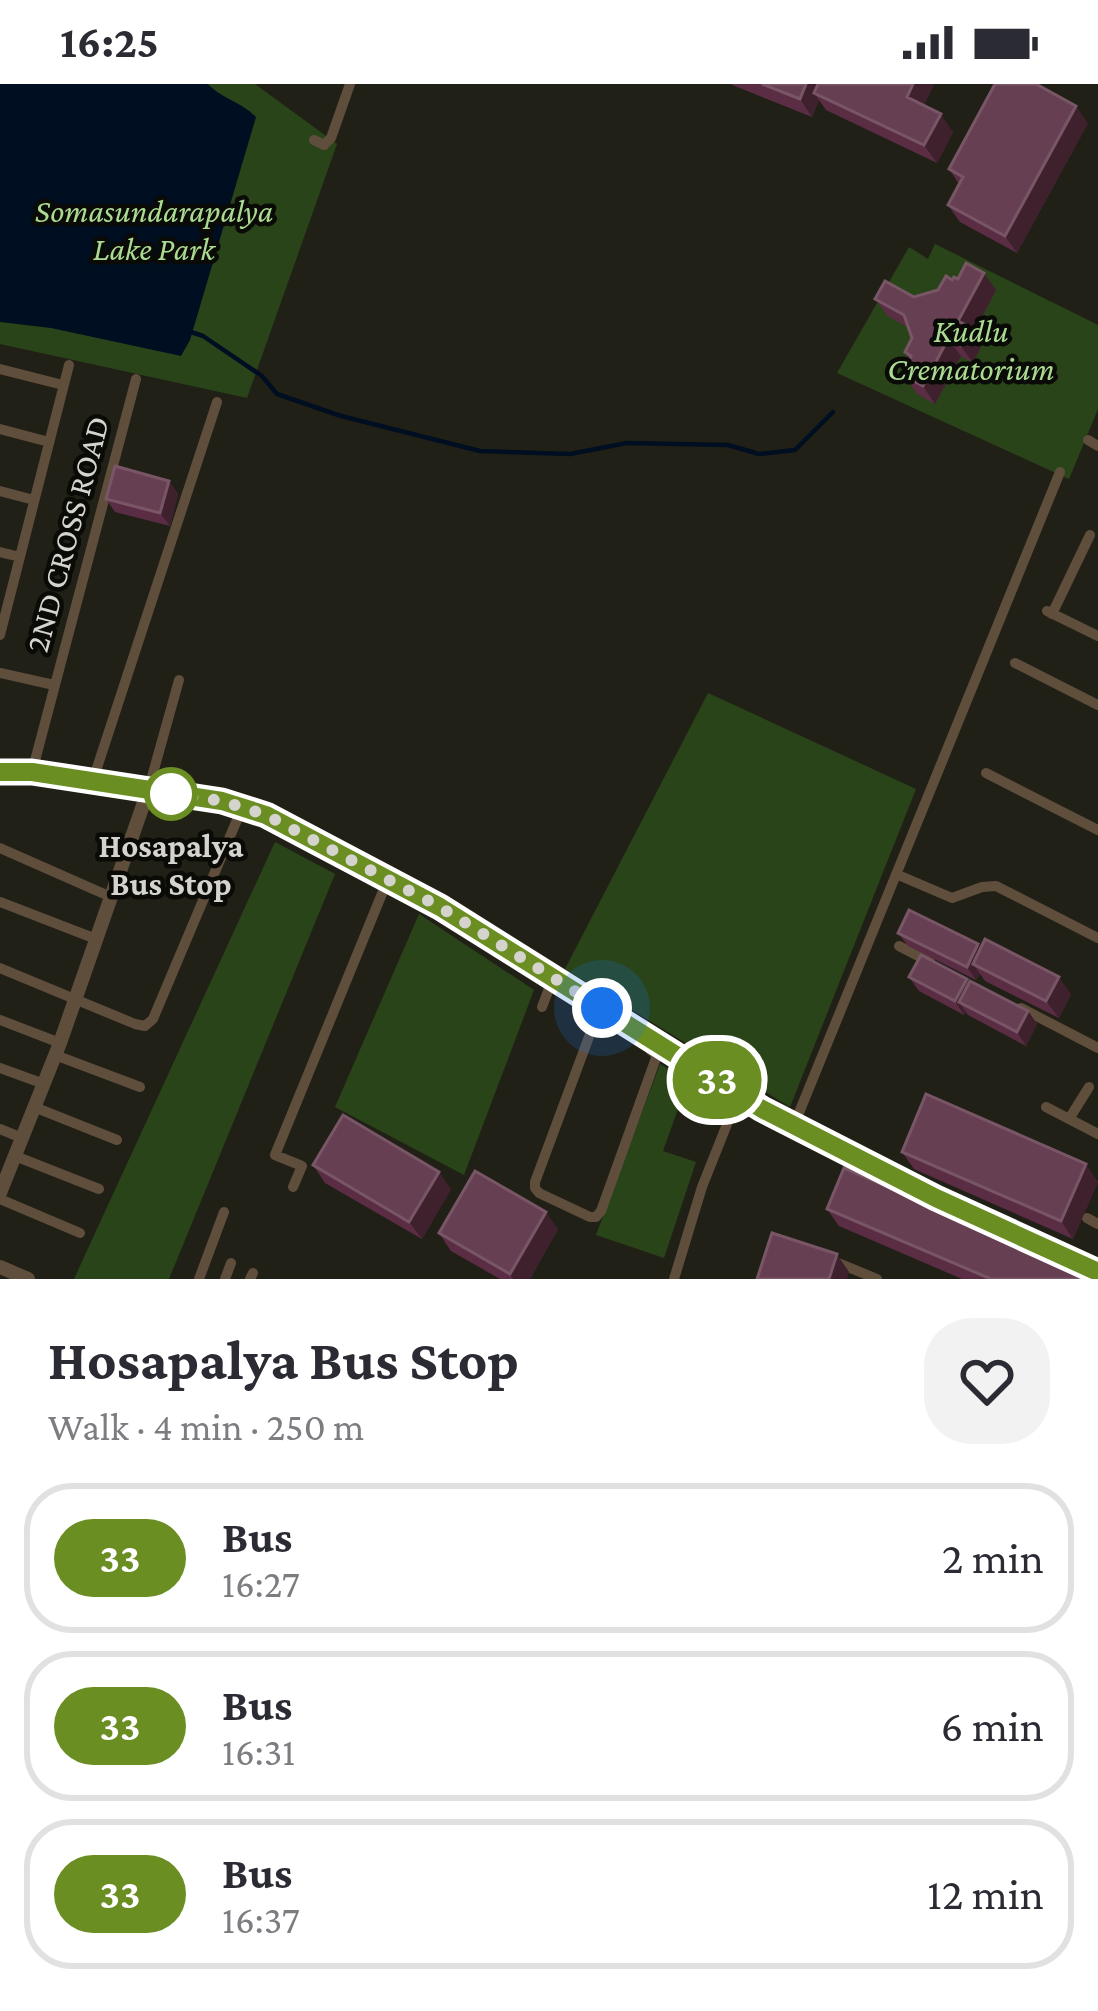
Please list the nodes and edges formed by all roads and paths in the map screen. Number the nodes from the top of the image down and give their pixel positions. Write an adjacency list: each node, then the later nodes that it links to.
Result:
1 (347, 85): 2 (street)
2 (314, 140)
3 (69, 365): 6 (street)
4 (0, 369): 6 (street)
5 (136, 379): 22 (street, 2ND CROSS ROAD)
6 (63, 385): 9 (street)
7 (217, 403): 27 (street)
8 (0, 429): 9 (street)
9 (50, 442): 12 (street)
10 (1060, 472): 32 (street)
11 (0, 491): 12 (street)
12 (34, 500): 15 (street)
13 (1090, 536): 18 (street)
14 (0, 552): 15 (street)
15 (20, 557): 16 (street)
16 (2, 615): 17 (street)
17 (0, 635)
18 (1098, 636)
19 (1015, 663): 23 (street)
20 (0, 673): 22 (street)
21 (179, 680): 28 (street)
22 (54, 686): 25 (street, 2ND CROSS ROAD)
23 (1098, 705)
24 (0, 772): 25 (street)
25 (32, 772): 27 (street)
26 (986, 773): 30 (street)
27 (92, 783): 28 (street)
28 (148, 791): 29 (street); 34 (street)
29 (242, 808): 33 (street); 42 (street)
30 (1098, 830)
31 (0, 848): 34 (street)
32 (896, 874): 36 (street); 58 (street)
33 (388, 879): 41 (street); 64 (street)
34 (111, 897): 37 (street)
35 (0, 902): 37 (street)
36 (1098, 938)
37 (96, 939): 42 (street)
38 (898, 946): 39 (street)
39 (938, 965)
40 (0, 968): 42 (street)
41 (554, 978): 43 (street); 45 (street)
42 (75, 999): 49 (street)
43 (542, 1006)
44 (1016, 1006): 48 (street)
45 (611, 1014): 47 (street); 47 (street)
46 (0, 1019): 49 (street)
47 (653, 1040): 54 (street)
48 (1098, 1048)
49 (57, 1049): 51 (street); 52 (street)
50 (0, 1068): 51 (street)
51 (44, 1084): 55 (street)
52 (140, 1087)
53 (1089, 1087): 57 (street)
54 (739, 1094): 58 (street); 76 (street)
55 (34, 1107): 61 (street); 62 (street)
56 (1046, 1107): 57 (street)
57 (1069, 1120): 60 (street)
58 (794, 1125): 72 (street)
59 (0, 1129): 61 (street)
60 (1098, 1134)
61 (22, 1138): 63 (street)
62 (117, 1140)
63 (15, 1156): 65 (street); 66 (street)
64 (293, 1187)
65 (1, 1188): 68 (street)
66 (99, 1189)
67 (224, 1212): 74 (street)
68 (80, 1234)
69 (817, 1253): 77 (street)
70 (232, 1263): 75 (street)
71 (0, 1267): 73 (street)
72 (1098, 1272)
73 (28, 1279)
74 (199, 1279)
75 (225, 1279)
76 (674, 1279)
77 (877, 1279)

